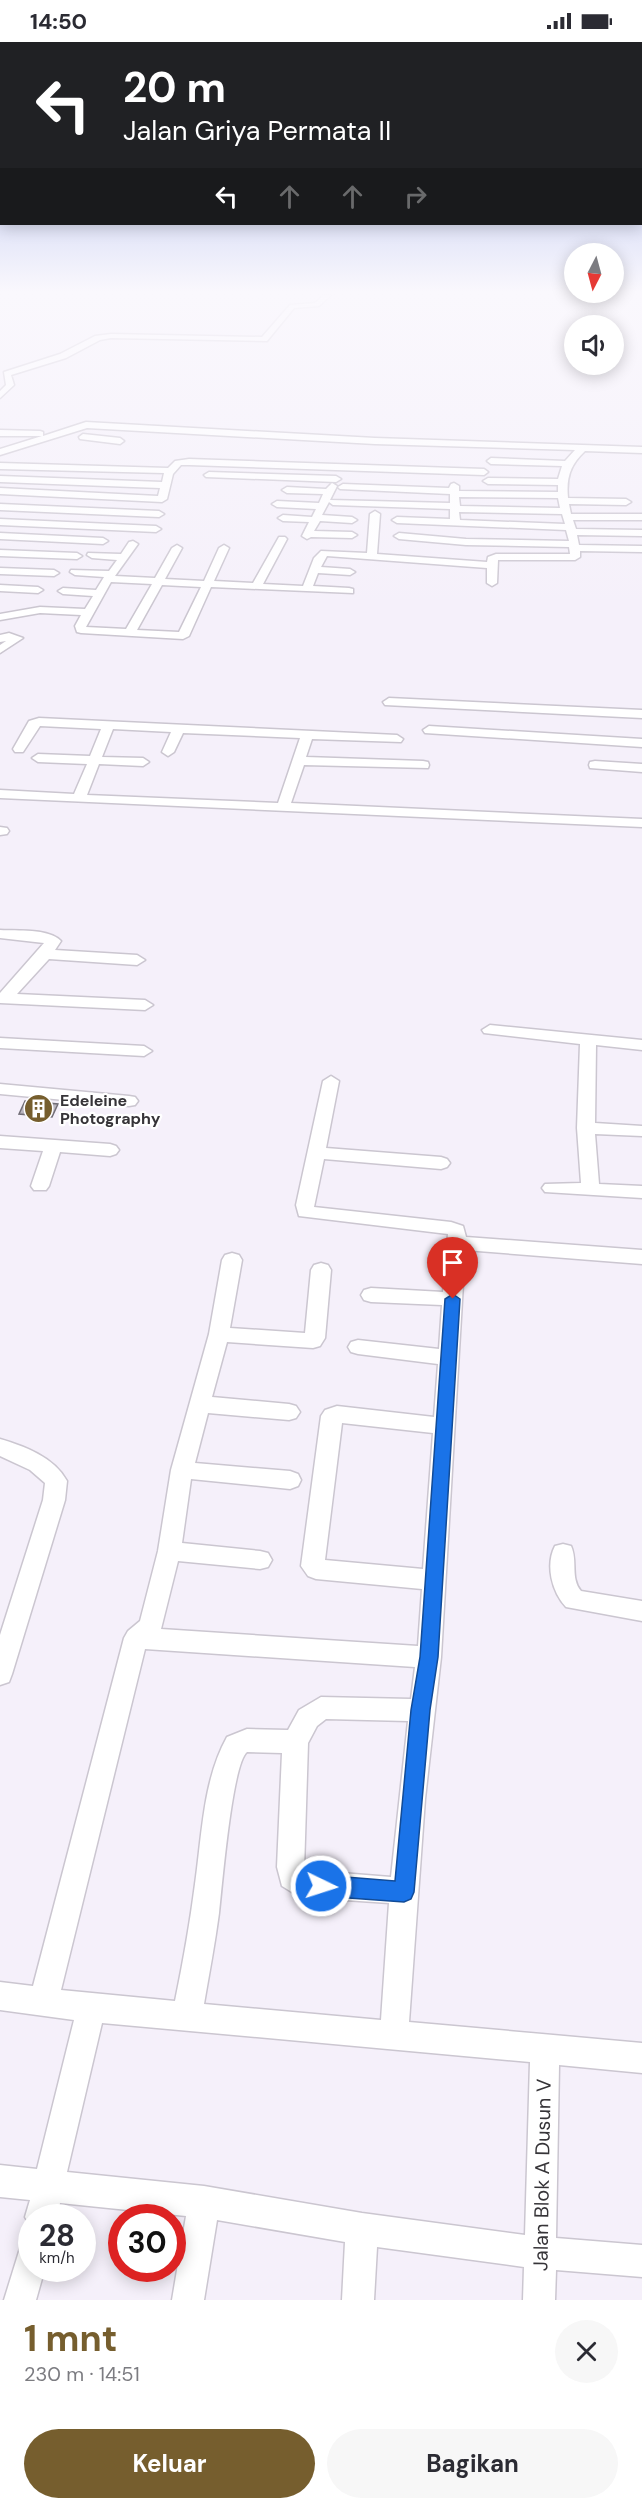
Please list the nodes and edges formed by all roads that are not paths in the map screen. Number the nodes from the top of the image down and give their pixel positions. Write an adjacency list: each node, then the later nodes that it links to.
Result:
1 (131, 429): 3 (street); 4 (street); 8 (street)
2 (0, 433): 3 (street)
3 (54, 434): 7 (street)
4 (66, 436)
5 (583, 448): 6 (street); 8 (street); 10 (street)
6 (642, 450)
7 (0, 452)
8 (419, 461): 12 (street); 19 (street)
9 (491, 461): 10 (street)
10 (567, 464): 17 (street)
11 (0, 466): 13 (street)
12 (344, 467): 13 (street); 16 (street)
13 (174, 472): 18 (street)
14 (193, 474): 16 (street)
15 (0, 479): 18 (street)
16 (336, 479): 24 (street)
17 (563, 482): 19 (street); 33 (street)
18 (166, 485): 23 (street)
19 (455, 485): 20 (street); 30 (street); 33 (street)
20 (343, 488)
21 (287, 490): 24 (street)
22 (0, 491): 23 (street)
23 (20, 492): 29 (street)
24 (329, 492): 28 (street)
25 (333, 502): 30 (street)
26 (626, 502): 33 (street)
27 (277, 504): 28 (street)
28 (323, 506): 37 (street)
29 (4, 507): 31 (street); 34 (street)
30 (455, 508): 33 (street); 41 (street)
31 (159, 514)
32 (375, 514): 56 (street)
33 (566, 514): 35 (street); 41 (street); 43 (street); 50 (street)
34 (0, 517)
35 (642, 517)
36 (282, 518): 37 (street)
37 (316, 519): 38 (street); 44 (street)
38 (352, 520)
39 (397, 520): 41 (street)
40 (0, 522): 42 (street)
41 (454, 522)
42 (156, 529)
43 (642, 533)
44 (351, 535)
45 (0, 536): 48 (street)
46 (399, 536): 50 (street)
47 (282, 539): 69 (street)
48 (103, 540)
49 (133, 544): 58 (street)
50 (574, 546): 53 (street); 59 (street)
51 (177, 548): 66 (street)
52 (224, 548): 68 (street)
53 (642, 549)
54 (0, 553): 57 (street)
55 (92, 555): 58 (street)
56 (372, 555): 59 (street); 60 (street)
57 (77, 556)
58 (123, 557): 65 (street)
59 (491, 565): 67 (street)
60 (315, 570): 63 (street); 71 (street)
61 (0, 571): 64 (street)
62 (75, 572): 65 (street)
63 (350, 572)
64 (54, 573)
65 (109, 576): 66 (street); 75 (street)
66 (157, 582): 68 (street); 78 (street)
67 (492, 583)
68 (206, 584): 69 (street); 78 (street)
69 (257, 586): 71 (street)
70 (0, 588): 72 (street)
71 (307, 589): 74 (street)
72 (38, 590)
73 (63, 591): 75 (street)
74 (349, 591)
75 (99, 593): 76 (street)
76 (87, 612): 77 (street); 78 (street)
77 (0, 618)
78 (129, 634)
79 (0, 639): 80 (street)
80 (0, 650)
81 (389, 702): 82 (street)
82 (642, 714)
83 (109, 725): 84 (street); 89 (street); 92 (street)
84 (179, 729): 86 (street); 90 (street)
85 (429, 730): 88 (street)
86 (307, 735): 87 (street); 93 (street)
87 (397, 739)
88 (642, 743)
89 (19, 749)
90 (168, 752)
91 (38, 758): 92 (street)
92 (94, 760): 94 (street); 99 (street)
93 (300, 761): 95 (street); 100 (street)
94 (143, 762)
95 (423, 765)
96 (595, 765): 97 (street)
97 (642, 768)
98 (0, 794): 99 (street)
99 (79, 797): 100 (street)
100 (284, 808): 101 (street)
101 (642, 823)
102 (0, 934): 103 (street)
103 (45, 954): 104 (street); 105 (street)
104 (136, 960)
105 (3, 998): 106 (street)
106 (145, 1005)
107 (490, 1030): 108 (street)
108 (588, 1040): 110 (street); 115 (street)
109 (0, 1042): 111 (street)
110 (642, 1045)
111 (144, 1051)
112 (331, 1081): 120 (street)
113 (0, 1089): 114 (street)
114 (129, 1101)
115 (586, 1128): 116 (street); 124 (street)
116 (642, 1131)
117 (0, 1142): 118 (street)
118 (53, 1146): 119 (street); 122 (street)
119 (110, 1150)
120 (317, 1154): 121 (street); 126 (street)
121 (441, 1163)
122 (40, 1186)
123 (551, 1188): 124 (street)
124 (590, 1189): 125 (street)
125 (642, 1192)
126 (457, 1243): 127 (street); 131 (street)
127 (642, 1257)
128 (232, 1260): 132 (street)
129 (321, 1270): 132 (street)
130 (371, 1295): 131 (street)
131 (453, 1299): 134 (street)
132 (219, 1334): 135 (street)
133 (358, 1347): 134 (street)
134 (448, 1358): 137 (street)
135 (201, 1404): 136 (street); 139 (street)
136 (289, 1412)
137 (444, 1426): 144 (street); 144 (street)
138 (0, 1447): 148 (street)
139 (182, 1470): 140 (street); 141 (street)
140 (290, 1480)
141 (169, 1551): 143 (street); 146 (street)
142 (563, 1553): 145 (street)
143 (260, 1560)
144 (434, 1580): 147 (street)
145 (642, 1611)
146 (136, 1638): 147 (street); 153 (street)
147 (429, 1657): 149 (street)
148 (1, 1669)
149 (421, 1710): 150 (street); 151 (street)
150 (295, 1742): 151 (street); 155 (street)
151 (404, 1892): 156 (street)
152 (0, 1996): 153 (street)
153 (43, 2003): 154 (street)
154 (91, 2008): 155 (street); 160 (street)
155 (187, 2016): 156 (street)
156 (394, 2036): 157 (street)
157 (545, 2050): 158 (street); 163 (street, Jalan Blok A Dusun V)
158 (642, 2058)
159 (0, 2181): 160 (street)
160 (45, 2202): 161 (street)
161 (204, 2202): 162 (street); 167 (street)
162 (362, 2229): 163 (street); 168 (street)
163 (540, 2253): 164 (street); 169 (street, Jalan Blok A Dusun V)
164 (642, 2261)
165 (25, 2282): 166 (street)
166 (20, 2300)
167 (188, 2300)
168 (358, 2300)
169 (539, 2300)

